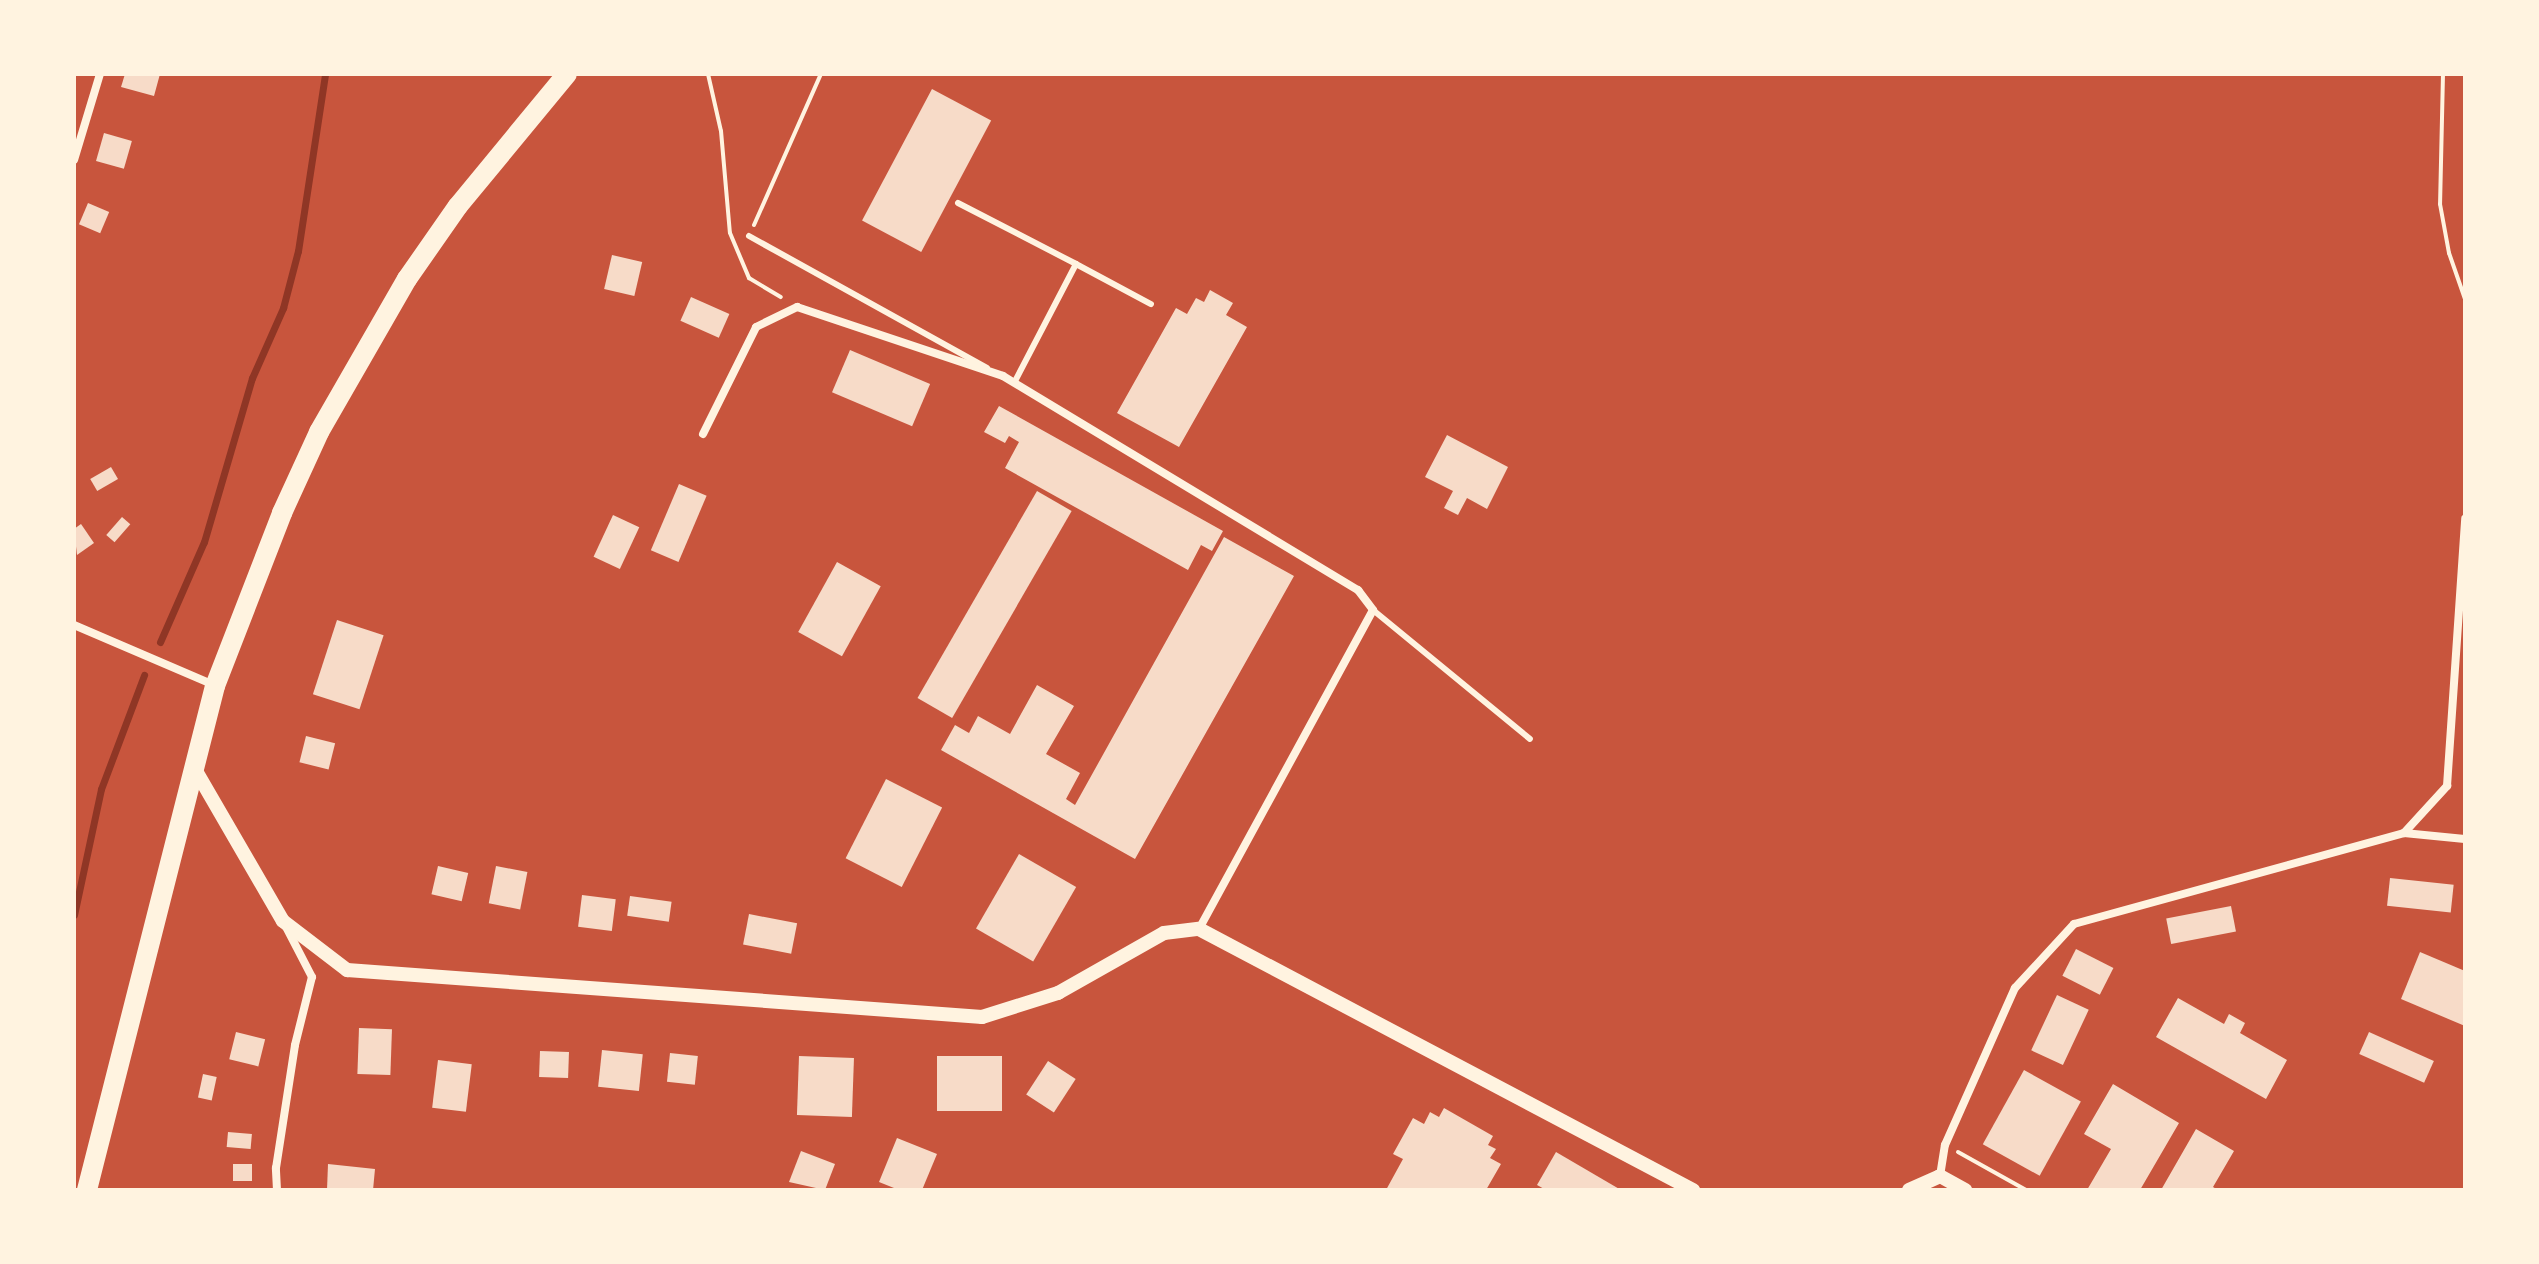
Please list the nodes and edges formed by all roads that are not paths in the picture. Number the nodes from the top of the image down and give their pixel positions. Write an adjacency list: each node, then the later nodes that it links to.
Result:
1 (100, 74): 3 (street)
2 (567, 74): 14 (highway)
3 (74, 160)
4 (958, 203): 6 (lane)
5 (749, 236): 8 (lane)
6 (1076, 264): 7 (lane); 9 (lane)
7 (1151, 304)
8 (1003, 376): 9 (street); 10 (street)
9 (1014, 383): 12 (street)
10 (703, 434)
11 (2465, 519): 17 (street)
12 (1373, 610): 15 (lane); 20 (street)
13 (74, 625): 14 (street)
14 (215, 686): 16 (highway)
15 (1530, 739)
16 (196, 771): 19 (street); 22 (highway)
17 (2404, 833): 18 (street); 21 (street)
18 (2465, 839)
19 (283, 921): 20 (street); 23 (street)
20 (1199, 929): 24 (street)
21 (1940, 1176): 25 (street); 26 (street)
22 (87, 1190)
23 (277, 1190)
24 (1693, 1190)
25 (1909, 1190)
26 (1965, 1190)

